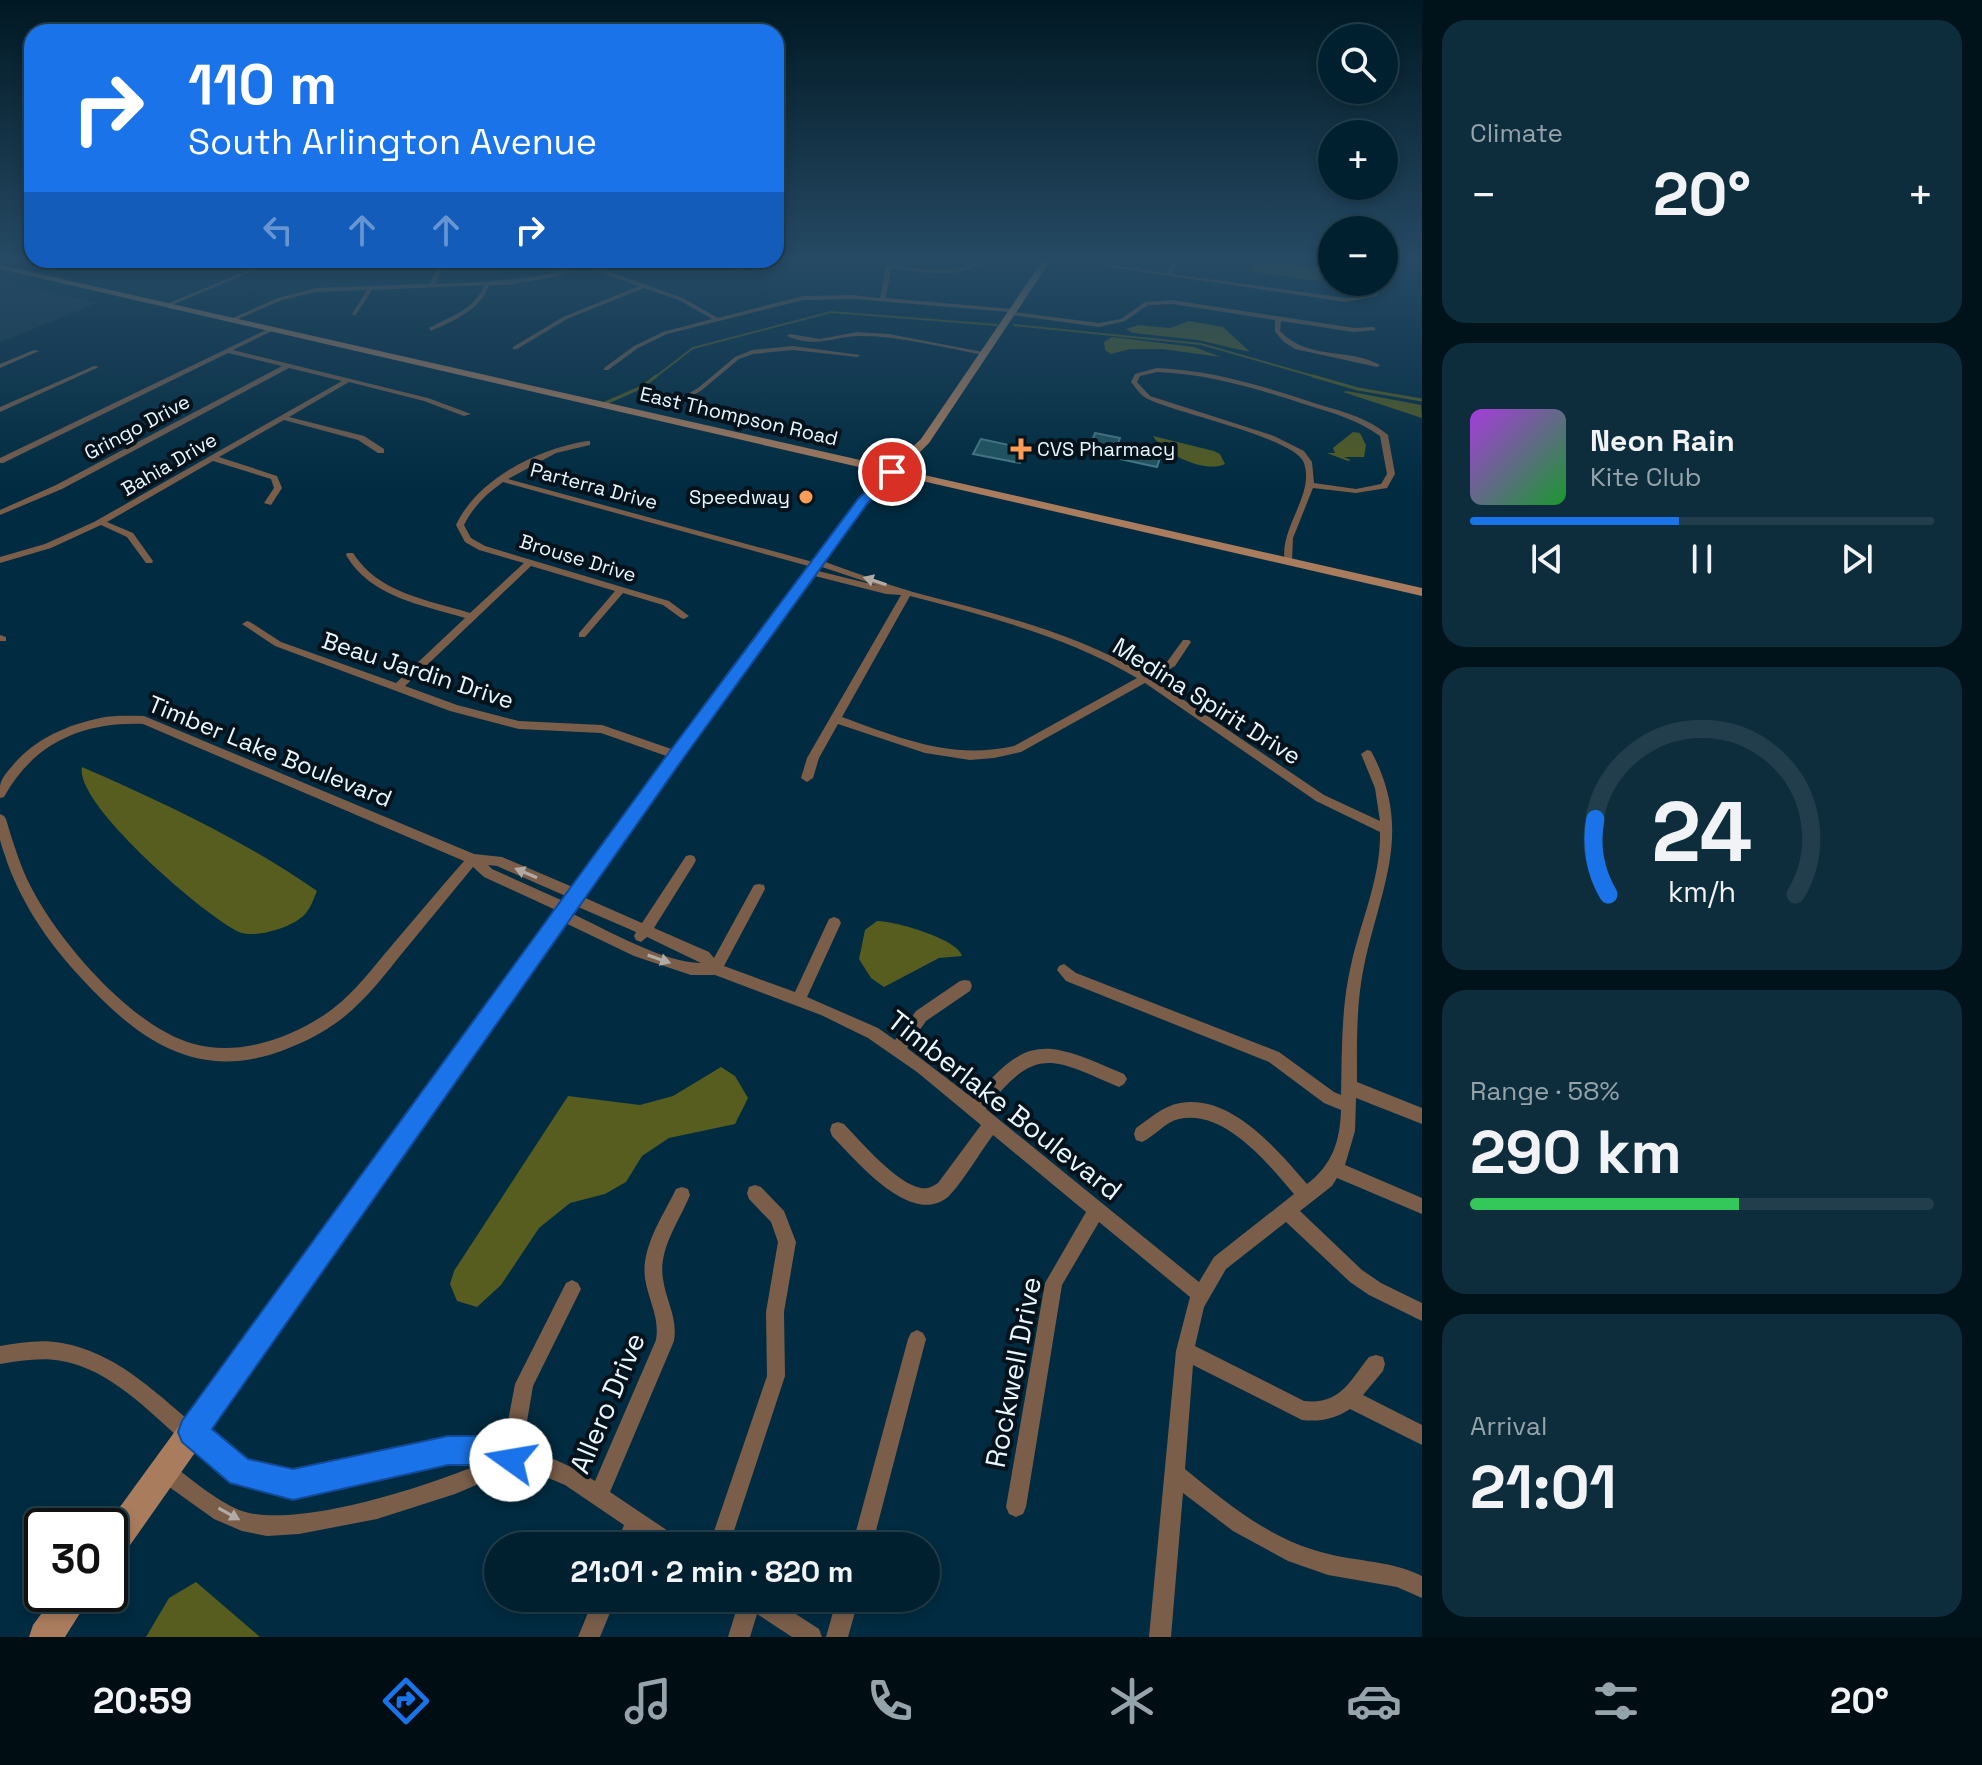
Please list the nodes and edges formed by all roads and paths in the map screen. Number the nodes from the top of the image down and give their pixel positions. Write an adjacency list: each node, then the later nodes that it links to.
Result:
1 (257, 336): 14 (street)
2 (298, 336): 31 (main road, East Thompson Road)
3 (534, 336): 11 (street)
4 (656, 336): 21 (street)
5 (792, 336): 10 (street)
6 (845, 336): 10 (street)
7 (882, 336): 15 (street)
8 (996, 336): 15 (main road)
9 (1283, 336): 17 (street)
10 (813, 340): 12 (street)
11 (515, 348)
12 (807, 350): 16 (street); 23 (street)
13 (36, 351): 18 (street)
14 (227, 351): 19 (street); 30 (street)
15 (985, 353): 31 (main road)
16 (857, 355)
17 (1377, 365)
18 (0, 366)
19 (288, 366): 22 (street); 35 (street, Gringo Drive)
20 (96, 367): 24 (street)
21 (606, 369)
22 (348, 380): 25 (street); 26 (street, Bahia Drive)
23 (666, 409)
24 (0, 410)
25 (467, 414)
26 (283, 417): 28 (street); 29 (street, Bahia Drive)
27 (587, 443): 32 (street)
28 (381, 451)
29 (213, 458): 34 (street); 36 (street, Bahia Drive)
30 (0, 461)
31 (892, 472): 40 (main road, East Thompson Road); 42 (main road)
32 (503, 480): 41 (street, Brouse Drive); 42 (street, Parterra Drive)
33 (1310, 485): 33 (street); 40 (street)
34 (268, 503)
35 (0, 513)
36 (101, 522): 38 (street, Bahia Drive); 39 (street)
37 (350, 555): 47 (street)
38 (0, 560)
39 (149, 561)
40 (1288, 561): 44 (main road, East Thompson Road)
41 (530, 562): 43 (street, Brouse Drive); 47 (street)
42 (814, 567): 45 (street, Medina Spirit Drive); 55 (main road)
43 (621, 589): 46 (street, Brouse Drive); 49 (street)
44 (1422, 592)
45 (907, 593): 51 (street, Medina Spirit Drive); 53 (street)
46 (684, 616)
47 (472, 617): 52 (street)
48 (247, 624): 52 (street, Beau Jardin Drive)
49 (582, 635)
50 (1186, 642): 51 (street)
51 (1144, 679): 53 (street); 59 (street, Medina Spirit Drive)
52 (397, 688): 55 (street, Beau Jardin Drive)
53 (835, 719): 56 (street)
54 (1367, 754): 59 (street)
55 (676, 755): 63 (main road)
56 (807, 778)
57 (0, 794): 60 (street, Timber Lake Boulevard)
58 (0, 819): 60 (street)
59 (1386, 829): 73 (street)
60 (473, 859): 63 (street, Timber Lake Boulevard)
61 (690, 860): 65 (street)
62 (759, 889): 67 (street)
63 (570, 905): 65 (street, Timber Lake Boulevard); 66 (street, Timber Lake Boulevard); 95 (main road)
64 (834, 923): 70 (street)
65 (644, 932): 66 (street); 67 (street, Timber Lake Boulevard)
66 (633, 949): 67 (street, Timber Lake Boulevard, one-way to 67)
67 (715, 969): 70 (street, Timberlake Boulevard)
68 (1064, 970): 74 (street)
69 (965, 986): 71 (street)
70 (799, 999): 71 (street, Timberlake Boulevard)
71 (897, 1049): 75 (street, Timberlake Boulevard)
72 (1119, 1079): 75 (street)
73 (1349, 1087): 74 (street); 76 (street)
74 (1349, 1106): 80 (street)
75 (975, 1110): 77 (street, Timberlake Boulevard)
76 (1422, 1116)
77 (991, 1124): 78 (street); 85 (street, Timberlake Boulevard)
78 (838, 1130)
79 (1142, 1134): 83 (street)
80 (1335, 1169): 83 (street); 84 (street)
81 (755, 1193): 106 (street)
82 (682, 1195): 100 (street, Allero Drive)
83 (1307, 1196): 86 (street)
84 (1422, 1206)
85 (1097, 1210): 88 (street, Timberlake Boulevard); 101 (street, Rockwell Drive)
86 (1287, 1211): 88 (street); 89 (street)
87 (572, 1289): 97 (street)
88 (1200, 1294): 91 (street)
89 (1422, 1312)
90 (917, 1339): 107 (street)
91 (1185, 1351): 94 (street); 99 (street)
92 (0, 1355): 95 (street)
93 (1376, 1364): 94 (street)
94 (1347, 1397): 96 (street)
95 (192, 1434): 97 (street); 98 (main road)
96 (1422, 1435)
97 (509, 1459): 98 (street, one-way to 97); 100 (street)
98 (164, 1471): 102 (main road)
99 (1174, 1473): 108 (street); 119 (street)
100 (598, 1497): 103 (street)
101 (1016, 1507)
102 (128, 1522)
103 (635, 1522): 104 (street); 105 (street)
104 (631, 1532)
105 (651, 1532)
106 (724, 1532)
107 (866, 1532)
108 (1422, 1587)
109 (63, 1612): 114 (main road)
110 (599, 1612): 115 (street)
111 (747, 1612): 116 (street)
112 (773, 1612): 117 (street)
113 (844, 1612): 118 (street)
114 (45, 1637)
115 (589, 1637)
116 (739, 1637)
117 (811, 1637)
118 (837, 1637)
119 (1160, 1637)

